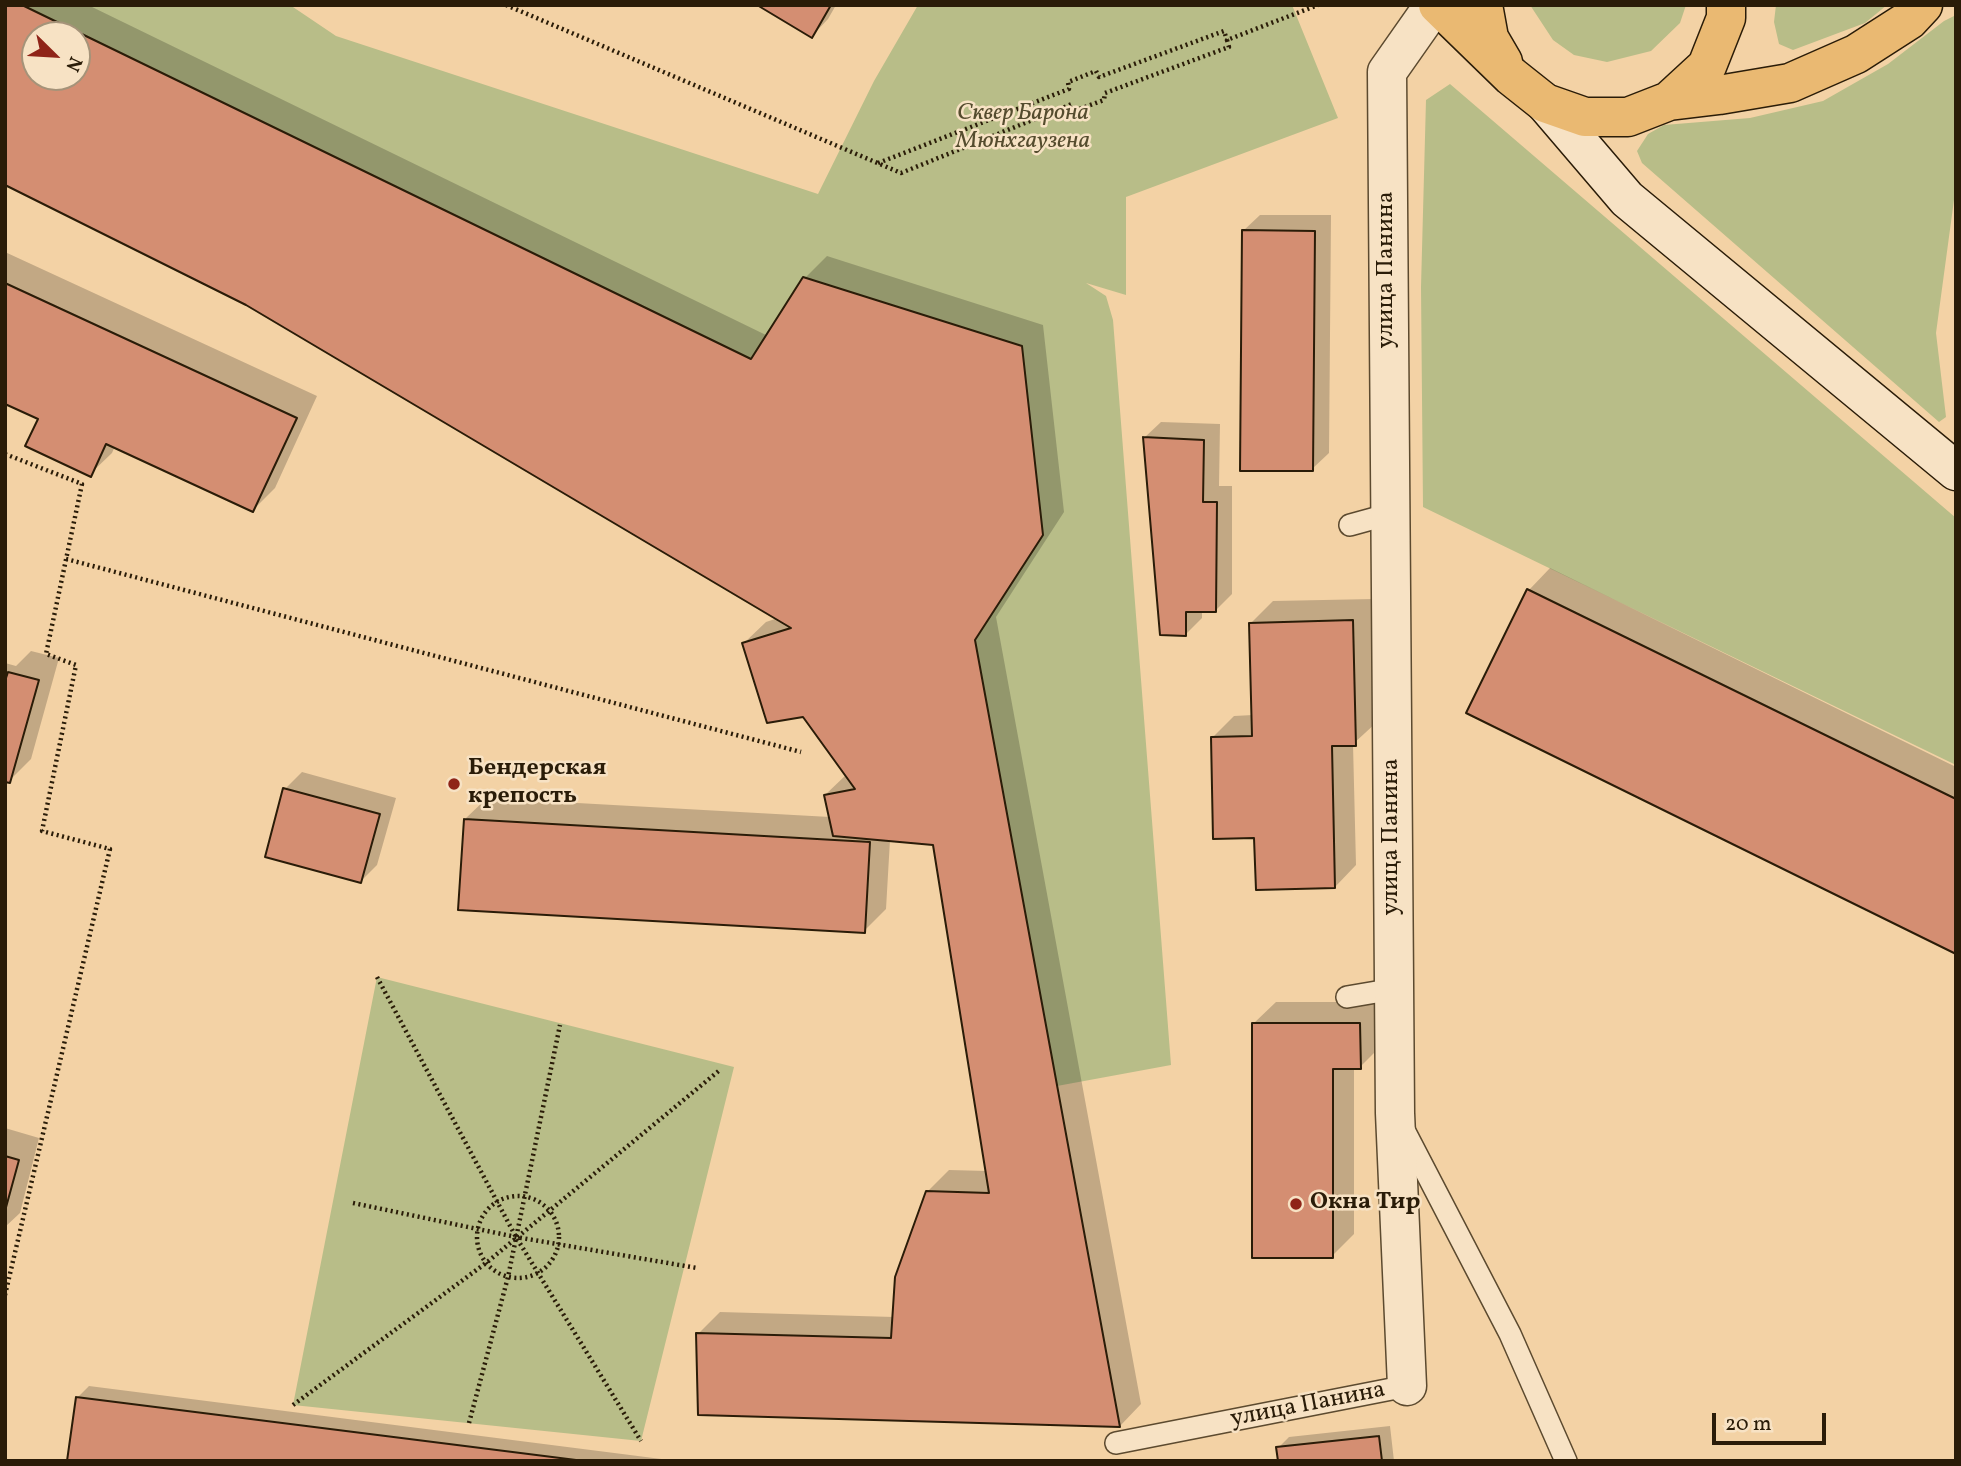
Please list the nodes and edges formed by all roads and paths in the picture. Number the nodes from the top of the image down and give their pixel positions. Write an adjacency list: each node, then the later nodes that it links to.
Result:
1 (506, 5): 11 (path)
2 (1318, 5): 7 (path)
3 (1436, 5): 8 (main road); 14 (street, улица Панина)
4 (1483, 5): 8 (main road)
5 (1726, 5): 9 (main road)
6 (1923, 5): 9 (main road)
7 (1227, 40): 11 (path); 11 (path)
8 (1511, 76): 10 (main road)
9 (1669, 101): 10 (main road)
10 (1545, 103): 13 (street)
11 (878, 163)
12 (5, 454): 16 (path)
13 (1956, 471)
14 (1390, 514): 15 (lane); 19 (street, улица Панина)
15 (1350, 525)
16 (66, 559): 17 (path); 35 (path)
17 (801, 752)
18 (377, 977): 25 (path)
19 (1394, 989): 20 (lane); 23 (street, улица Панина)
20 (1347, 996)
21 (560, 1025): 24 (path)
22 (722, 1069): 27 (path)
23 (1395, 1113): 36 (street, улица Панина); 41 (lane)
24 (524, 1196): 25 (path); 27 (path); 29 (path)
25 (497, 1202): 28 (path); 29 (path)
26 (353, 1203): 28 (path)
27 (549, 1210): 29 (path); 30 (path)
28 (478, 1229): 29 (path); 31 (path)
29 (516, 1237): 30 (path); 31 (path); 33 (path); 34 (path)
30 (559, 1244): 32 (path); 33 (path)
31 (486, 1263): 34 (path); 37 (path)
32 (697, 1268)
33 (537, 1273): 34 (path); 39 (path)
34 (508, 1277): 38 (path)
35 (5, 1295)
36 (1407, 1386): 40 (lane, улица Панина)
37 (293, 1405)
38 (469, 1423)
39 (641, 1441)
40 (1116, 1443)
41 (1566, 1461)

